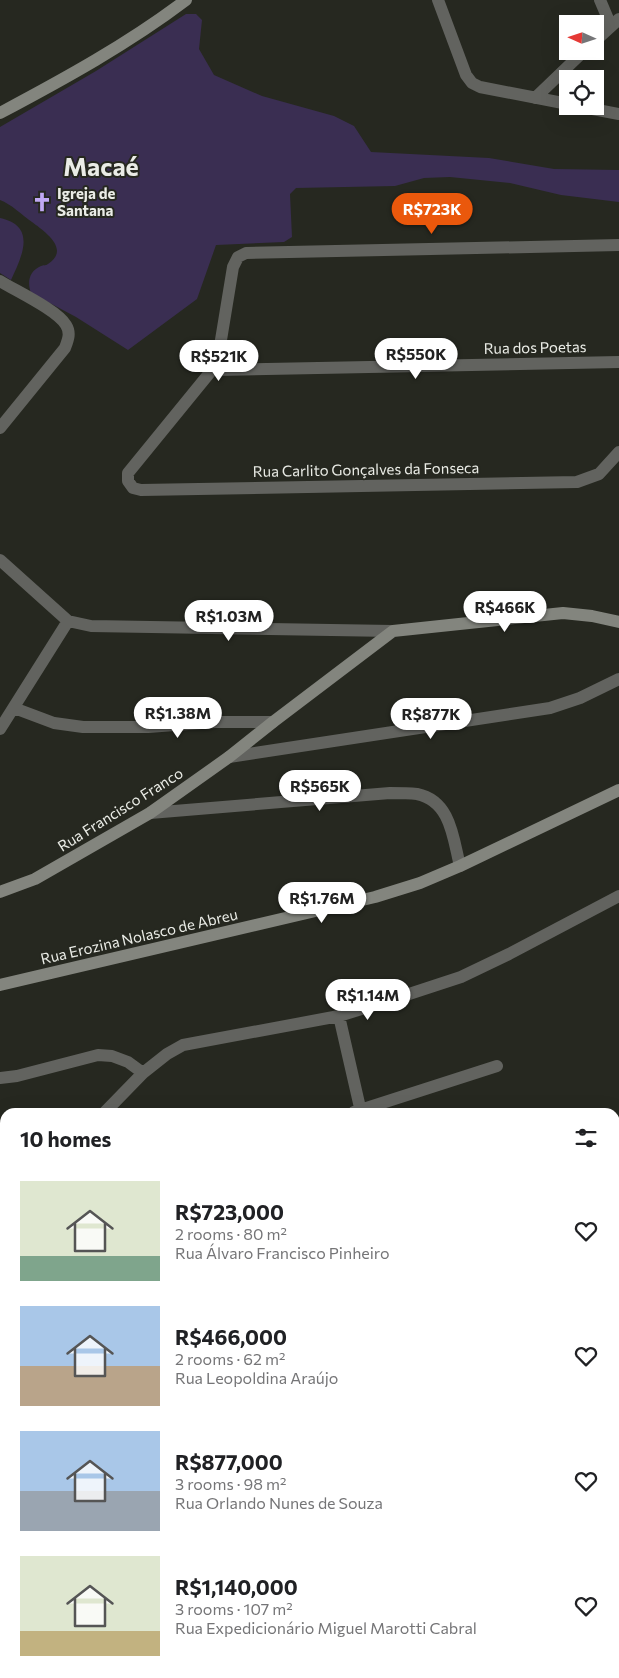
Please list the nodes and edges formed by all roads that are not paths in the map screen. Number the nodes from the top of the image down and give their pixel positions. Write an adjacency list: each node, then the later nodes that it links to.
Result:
1 (186, 0): 10 (street)
2 (438, 0): 7 (street)
3 (600, 0): 4 (street)
4 (615, 23): 5 (street)
5 (604, 33)
6 (575, 60): 7 (street)
7 (535, 98): 8 (street)
8 (559, 102)
9 (604, 111): 11 (street)
10 (0, 113)
11 (619, 114)
12 (619, 245): 15 (street)
13 (0, 281): 16 (street)
14 (619, 362): 15 (street, Rua dos Poetas)
15 (212, 370): 17 (street, Rua Carlito Gonçalves da Fonseca)
16 (0, 428)
17 (619, 452)
18 (0, 560): 19 (street)
19 (68, 621): 21 (street); 23 (street)
20 (619, 622): 21 (street)
21 (393, 631): 24 (street, Rua Francisco Franco)
22 (619, 679): 26 (street)
23 (14, 708): 24 (street); 25 (street)
24 (272, 722): 26 (street, Rua Francisco Franco)
25 (0, 729)
26 (229, 757): 28 (street, Rua Francisco Franco)
27 (619, 790): 29 (street, Rua Erozina Nolasco de Abreu)
28 (150, 813): 29 (street); 30 (street, Rua Francisco Franco)
29 (460, 866): 32 (street, Rua Erozina Nolasco de Abreu)
30 (0, 892)
31 (618, 900): 33 (street)
32 (0, 985)
33 (339, 1016): 35 (street); 38 (street)
34 (497, 1066): 39 (street)
35 (143, 1073): 36 (street); 37 (street)
36 (0, 1078)
37 (112, 1108)
38 (357, 1108)
39 (370, 1108)

